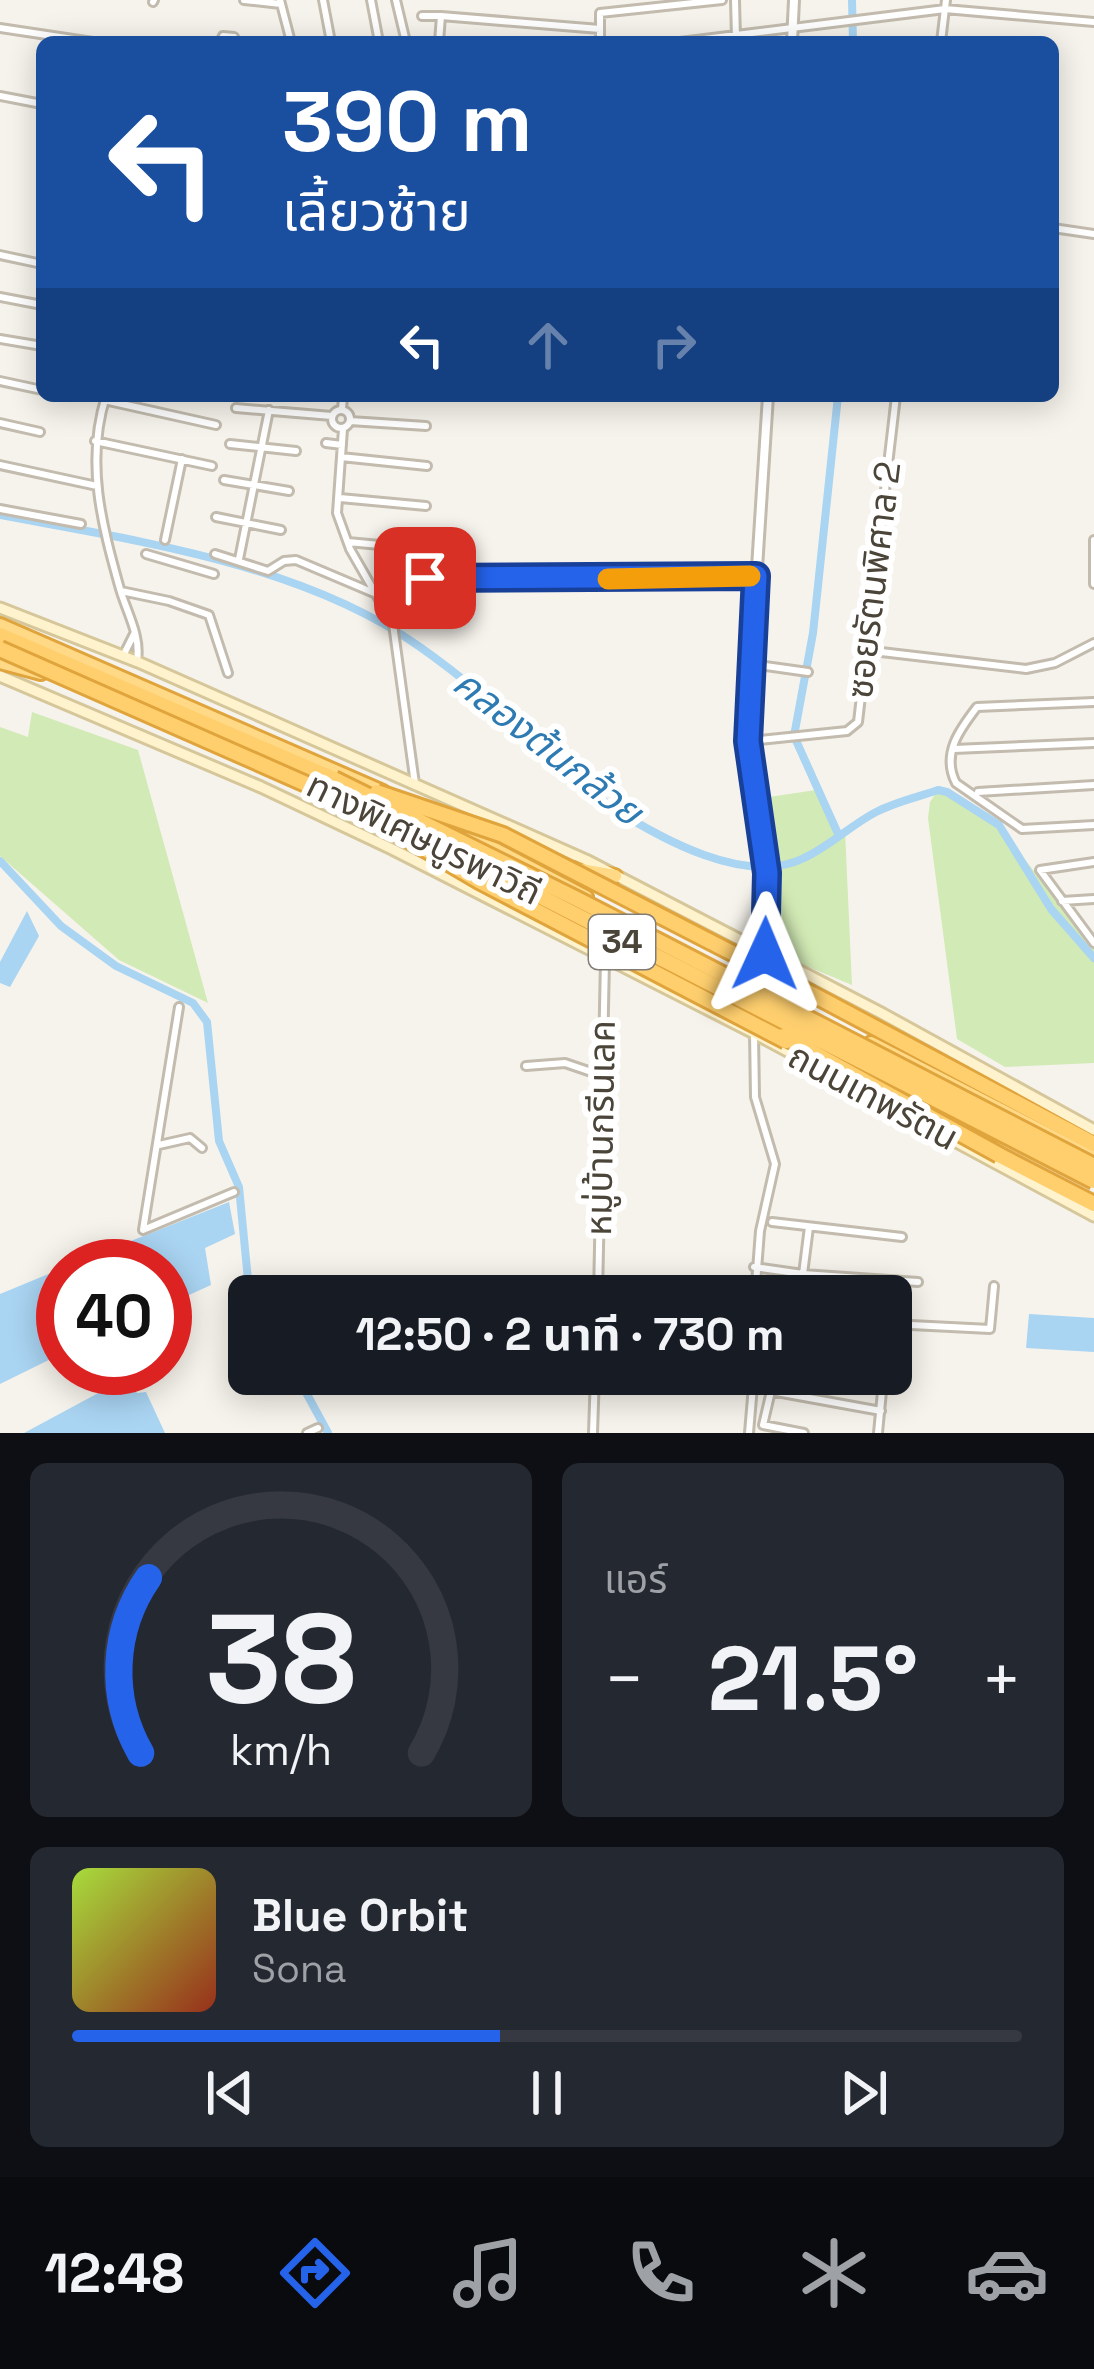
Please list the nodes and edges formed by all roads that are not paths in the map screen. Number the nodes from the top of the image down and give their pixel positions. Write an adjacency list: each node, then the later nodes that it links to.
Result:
1 (244, 0): 8 (street)
2 (323, 0): 18 (street)
3 (371, 0): 19 (street)
4 (396, 0): 20 (street)
5 (722, 0): 14 (street)
6 (735, 0): 23 (street)
7 (794, 0): 15 (street)
8 (280, 2): 17 (street)
9 (946, 4): 12 (street); 15 (street); 26 (street)
10 (422, 16): 11 (street)
11 (441, 16): 14 (street); 21 (street)
12 (1094, 22)
13 (0, 28): 16 (street)
14 (600, 29): 22 (street)
15 (793, 29): 24 (street); 25 (street)
16 (53, 36)
17 (289, 36)
18 (330, 36)
19 (378, 36)
20 (405, 36)
21 (439, 36)
22 (600, 36)
23 (736, 36)
24 (749, 36)
25 (792, 36)
26 (942, 36)
27 (0, 96): 28 (street)
28 (36, 103)
29 (1059, 229): 30 (street)
30 (1094, 234)
31 (0, 255): 32 (street)
32 (36, 263)
33 (0, 297): 34 (street)
34 (36, 304)
35 (0, 338): 36 (street)
36 (36, 345)
37 (0, 381): 38 (street)
38 (36, 389)
39 (104, 402): 54 (street)
40 (121, 402): 50 (street)
41 (343, 402): 46 (street)
42 (767, 402): 84 (street)
43 (895, 402): 95 (street, ซอยรัตนพิศาล 2)
44 (236, 407): 45 (street)
45 (268, 410): 47 (street); 58 (street)
46 (342, 410): 47 (street); 48 (street)
47 (332, 416): 52 (street)
48 (350, 421): 51 (street); 52 (street)
49 (0, 423): 53 (street)
50 (216, 425)
51 (426, 426)
52 (343, 428): 57 (street)
53 (40, 432)
54 (95, 441): 61 (street); 67 (street)
55 (326, 443): 57 (street)
56 (230, 444): 58 (street)
57 (342, 445): 60 (street)
58 (262, 449): 59 (street); 66 (street)
59 (296, 451)
60 (341, 457): 64 (street); 69 (street)
61 (182, 459): 63 (street); 76 (street)
62 (0, 465): 67 (street)
63 (212, 466)
64 (427, 466)
65 (224, 480): 66 (street)
66 (253, 484): 68 (street); 73 (street)
67 (97, 486): 88 (street)
68 (290, 490)
69 (338, 498): 70 (street); 78 (street)
70 (426, 506)
71 (0, 509): 74 (street)
72 (216, 517): 73 (street)
73 (245, 522): 75 (street); 82 (street)
74 (81, 524)
75 (281, 530)
76 (165, 540)
77 (1094, 540): 86 (street)
78 (347, 542): 79 (street); 89 (street)
79 (411, 548)
80 (146, 554): 83 (street)
81 (215, 554): 82 (street)
82 (238, 561): 89 (street)
83 (214, 574)
84 (756, 576): 85 (street); 99 (street)
85 (425, 578)
86 (1094, 584)
87 (407, 588): 89 (street)
88 (121, 591): 92 (street); 101 (street)
89 (375, 592): 107 (street)
90 (0, 608): 97 (main road, 34)
91 (0, 622): 112 (highway, ถนนเทพรัตน / 34)
92 (134, 634): 97 (street); 98 (street)
93 (0, 635): 108 (highway, ทางพิเศษบูรพาวิถี)
94 (1094, 643): 95 (street)
95 (864, 650): 104 (street, ซอยรัตนพิศาล 2)
96 (0, 656): 108 (highway, ทางพิเศษบูรพาวิถี, bridge); 131 (highway, ถนนเทพรัตน / 34)
97 (124, 656): 98 (main road, 34)
98 (136, 661): 107 (main road, 34)
99 (751, 664): 100 (street); 104 (street)
100 (808, 672)
101 (228, 673)
102 (0, 676): 119 (main road, ถนนเทพรัตน / 34)
103 (1094, 701): 106 (street)
104 (748, 741): 118 (street)
105 (1094, 743): 106 (street)
106 (952, 749): 110 (street)
107 (415, 784): 114 (main road, 34)
108 (331, 785): 120 (highway, bridge); 123 (highway, bridge); 130 (highway, ทางพิเศษบูรพาวิถี, bridge); 131 (highway, ทางพิเศษบูรพาวิถี, bridge)
109 (1094, 785): 110 (street)
110 (974, 792): 111 (street)
111 (1094, 825)
112 (515, 858): 114 (highway); 130 (highway, ถนนเทพรัตน / 34)
113 (1094, 862): 116 (street)
114 (615, 876): 118 (main road, 34)
115 (1094, 898): 116 (street)
116 (1061, 901): 117 (street)
117 (1092, 938)
118 (765, 954): 126 (main road, 34)
119 (605, 960): 122 (main road, ถนนเทพรัตน / 34); 125 (street, หมู่บ้านกรีนเลค)
120 (812, 994): 123 (highway, bridge); 127 (highway)
121 (179, 1007): 128 (street)
122 (754, 1033): 134 (main road, ถนนเทพรัตน / 34); 138 (street)
123 (786, 1041): 133 (highway, bridge)
124 (526, 1066): 125 (street)
125 (603, 1076): 140 (street, หมู่บ้านกรีนเลค)
126 (1094, 1130)
127 (1094, 1144)
128 (158, 1145): 129 (street); 132 (street)
129 (202, 1148)
130 (1094, 1162)
131 (1094, 1184)
132 (234, 1192)
133 (1094, 1204)
134 (1094, 1216)
135 (772, 1222): 136 (street)
136 (809, 1227): 137 (street); 139 (street)
137 (902, 1237)
138 (754, 1267): 139 (street); 141 (street)
139 (803, 1274): 142 (street)
140 (598, 1275)
141 (754, 1275)
142 (918, 1282)
143 (994, 1286): 144 (street)
144 (912, 1325)
145 (594, 1395): 154 (street)
146 (752, 1395): 155 (street)
147 (770, 1395): 152 (street)
148 (793, 1395): 150 (street)
149 (883, 1395): 150 (street)
150 (881, 1411): 157 (street)
151 (318, 1428): 153 (street)
152 (763, 1429): 156 (street)
153 (307, 1433)
154 (593, 1433)
155 (749, 1433)
156 (804, 1433)
157 (878, 1433)

